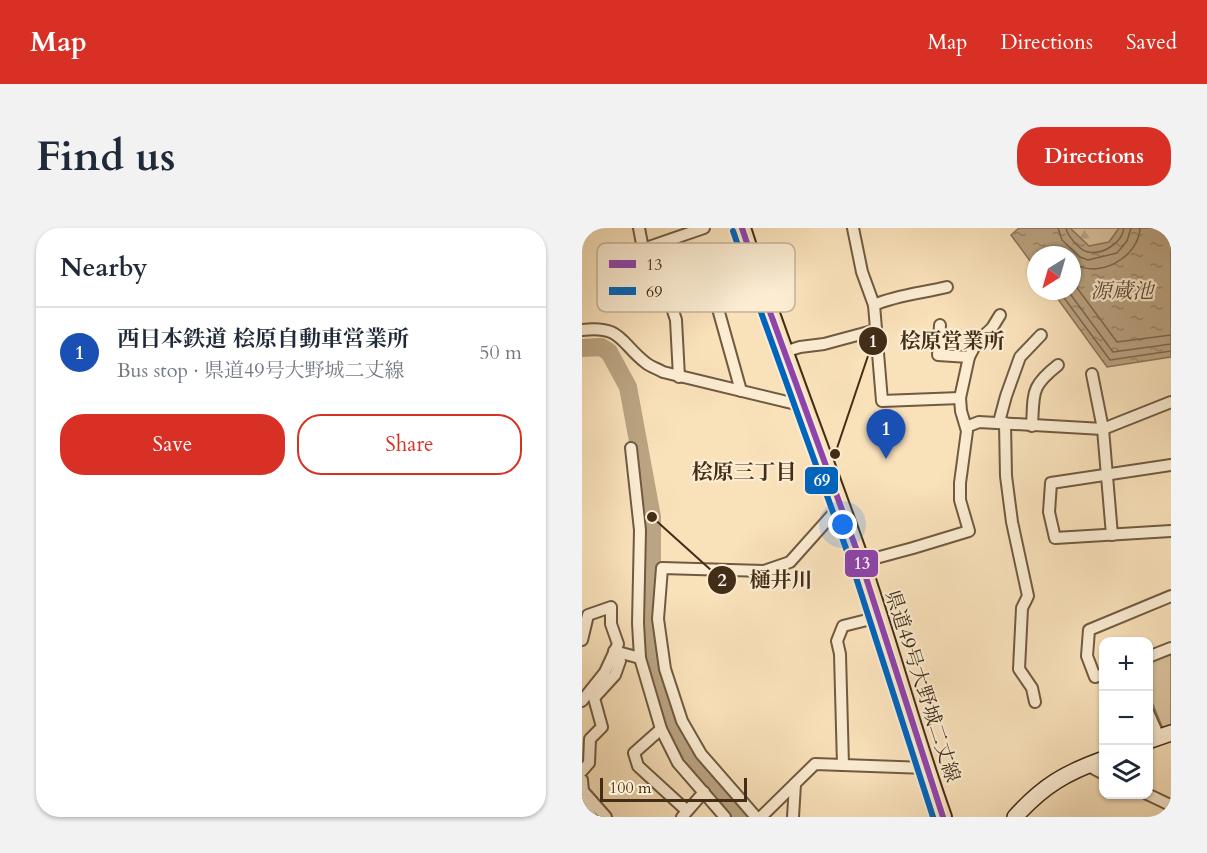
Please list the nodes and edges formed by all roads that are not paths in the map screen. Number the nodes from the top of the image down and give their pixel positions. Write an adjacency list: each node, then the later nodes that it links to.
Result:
1 (639, 228): 5 (street)
2 (704, 228): 6 (street)
3 (742, 228): 7 (main road, 県道49号大野城二丈線)
4 (853, 228): 9 (street)
5 (642, 243)
6 (660, 243)
7 (747, 243)
8 (947, 287): 9 (street)
9 (874, 304): 16 (street)
10 (673, 312): 22 (street)
11 (719, 312): 23 (street)
12 (770, 312): 18 (main road, 県道49号大野城二丈線)
13 (1000, 315): 19 (street)
14 (940, 325): 19 (street)
15 (582, 330): 22 (street)
16 (876, 330): 18 (street); 24 (street)
17 (1041, 335): 27 (street)
18 (783, 352): 26 (main road, 県道49号大野城二丈線)
19 (969, 357): 24 (street)
20 (1058, 365): 28 (street)
21 (1092, 374): 30 (street)
22 (679, 377): 23 (street)
23 (741, 391): 26 (street)
24 (960, 398): 29 (street)
25 (1171, 402): 30 (street)
26 (804, 406): 34 (main road, 県道49号大野城二丈線)
27 (1002, 423): 28 (street); 29 (street); 47 (street)
28 (1032, 426): 30 (street)
29 (966, 427): 37 (street)
30 (1103, 429): 33 (street)
31 (631, 448): 44 (street)
32 (1171, 465): 33 (street)
33 (1106, 476): 36 (street); 36 (street)
34 (840, 506): 37 (main road, 県道49号大野城二丈線); 67 (street)
35 (1171, 531): 36 (street)
36 (1112, 535)
37 (861, 561): 39 (main road, 県道49号大野城二丈線)
38 (1171, 596): 45 (street)
39 (879, 618): 52 (street); 54 (main road, 県道49号大野城二丈線)
40 (582, 640): 43 (street)
41 (1171, 648): 42 (street)
42 (1153, 655)
43 (617, 656): 44 (street); 46 (street); 55 (street)
44 (640, 658): 49 (street)
45 (1099, 676)
46 (582, 701)
47 (1035, 702)
48 (1153, 722): 50 (street)
49 (660, 729): 59 (street); 63 (street)
50 (1159, 737)
51 (1099, 761): 53 (street)
52 (843, 765): 54 (street); 58 (street)
53 (1087, 765): 56 (street); 71 (street)
54 (926, 768): 70 (main road, 県道49号大野城二丈線)
55 (582, 771)
56 (1099, 771)
57 (582, 780): 65 (street)
58 (795, 784): 68 (street); 69 (street)
59 (704, 792): 63 (street); 66 (street)
60 (1153, 798): 62 (street)
61 (582, 801): 64 (street)
62 (1168, 804)
63 (684, 814)
64 (592, 817)
65 (606, 817)
66 (725, 817)
67 (756, 817)
68 (761, 817)
69 (793, 817)
70 (943, 817)
71 (1015, 817)

